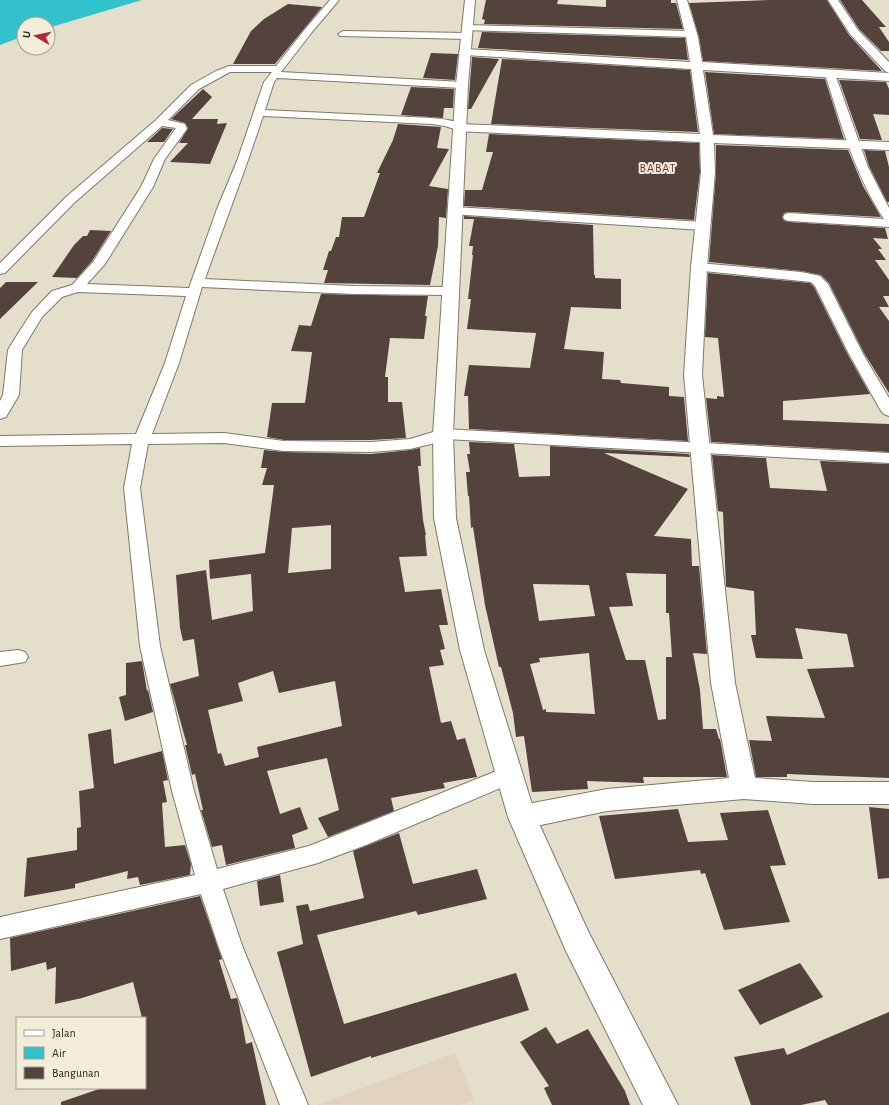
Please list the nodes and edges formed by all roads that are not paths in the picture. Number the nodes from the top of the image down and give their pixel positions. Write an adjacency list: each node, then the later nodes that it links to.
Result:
1 (335, 0): 10 (street)
2 (470, 0): 7 (main road)
3 (682, 0): 6 (main road)
4 (833, 0): 9 (main road)
5 (343, 34): 7 (street)
6 (691, 34): 7 (street); 8 (main road)
7 (466, 39): 8 (main road); 13 (main road)
8 (696, 65): 11 (main road); 17 (main road)
9 (889, 69)
10 (277, 72): 13 (street); 14 (street); 15 (street)
11 (830, 74): 12 (main road); 18 (street)
12 (889, 77)
13 (462, 85): 16 (main road)
14 (259, 113): 16 (street); 27 (street)
15 (160, 122): 26 (street); 28 (street)
16 (460, 128): 17 (main road); 20 (main road)
17 (707, 139): 18 (main road); 24 (main road)
18 (855, 145): 19 (main road); 22 (street)
19 (889, 146)
20 (454, 211): 24 (street); 29 (main road)
21 (789, 217): 23 (street)
22 (889, 218)
23 (889, 222)
24 (703, 226): 25 (main road)
25 (699, 267): 30 (street); 35 (main road)
26 (0, 270)
27 (196, 287): 28 (street); 29 (street); 33 (street)
28 (77, 288): 31 (street)
29 (450, 290): 32 (main road)
30 (889, 411)
31 (0, 414)
32 (443, 434): 33 (street); 35 (street); 37 (main road)
33 (142, 439): 34 (street); 41 (street)
34 (0, 441)
35 (700, 448): 36 (street); 38 (main road)
36 (889, 458)
37 (509, 775): 40 (main road); 41 (street)
38 (744, 788): 39 (main road); 40 (main road)
39 (889, 793)
40 (522, 817): 44 (main road)
41 (209, 882): 42 (street); 43 (street)
42 (0, 928)
43 (294, 1105)
44 (661, 1105)

